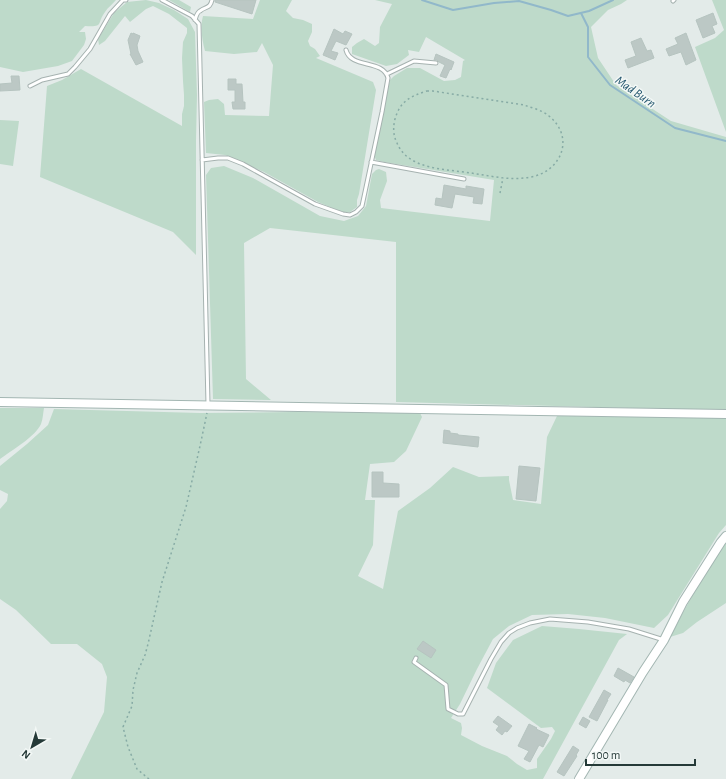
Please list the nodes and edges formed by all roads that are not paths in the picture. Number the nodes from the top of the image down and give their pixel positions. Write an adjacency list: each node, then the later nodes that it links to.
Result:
1 (126, 0): 8 (lane)
2 (162, 0): 4 (lane)
3 (212, 0): 4 (lane)
4 (195, 20): 9 (lane)
5 (346, 50): 7 (lane)
6 (436, 63): 7 (lane)
7 (387, 74): 10 (lane)
8 (30, 86)
9 (202, 160): 10 (lane); 13 (lane)
10 (371, 162): 11 (lane)
11 (464, 179)
12 (0, 402): 13 (street)
13 (208, 406): 14 (street)
14 (726, 414)
15 (726, 536): 16 (street)
16 (664, 640): 17 (lane); 18 (street)
17 (416, 658)
18 (579, 779)

